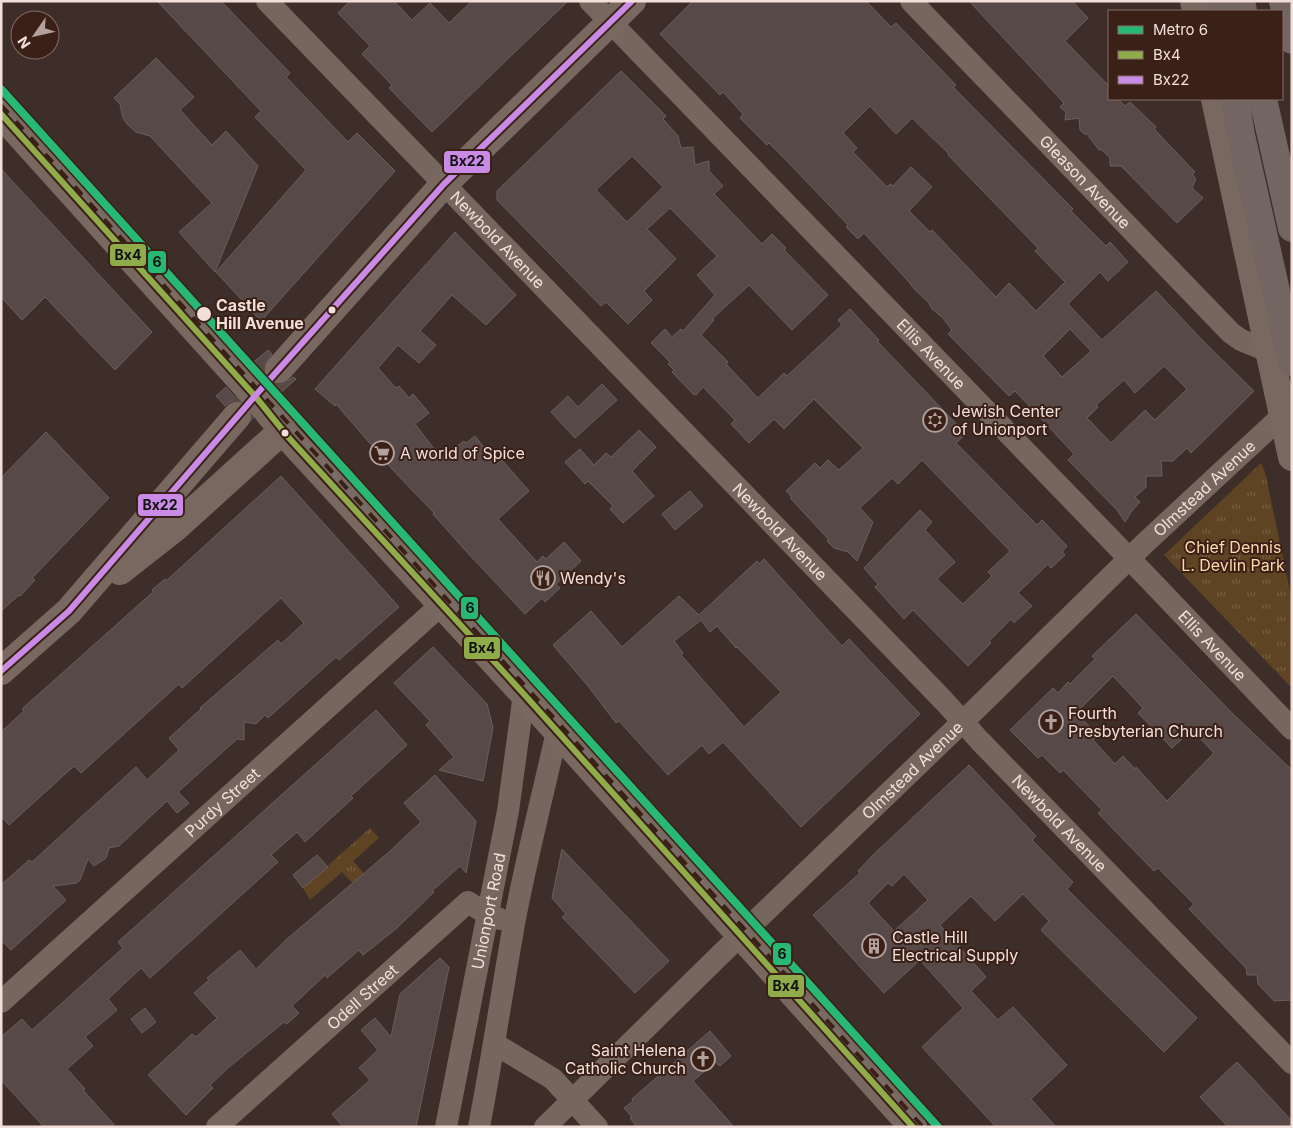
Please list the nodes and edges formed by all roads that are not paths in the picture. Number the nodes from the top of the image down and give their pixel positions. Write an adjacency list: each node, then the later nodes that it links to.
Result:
1 (267, 1): 12 (street, Newbold Avenue)
2 (590, 1): 6 (street, Ellis Avenue)
3 (632, 1): 6 (main road)
4 (911, 1): 14 (street, Gleason Avenue)
5 (1283, 1): 7 (highway)
6 (610, 22): 12 (main road); 20 (street, Ellis Avenue)
7 (1292, 40)
8 (1215, 100): 14 (main road)
9 (1235, 100): 14 (highway)
10 (1263, 100): 13 (highway)
11 (4, 124): 18 (main road)
12 (444, 184): 15 (main road); 25 (street, Newbold Avenue)
13 (1292, 228)
14 (1280, 356): 16 (main road)
15 (279, 369)
16 (1282, 415): 19 (main road); 20 (street, Olmstead Avenue)
17 (238, 416): 22 (main road)
18 (283, 430): 21 (main road); 22 (main road)
19 (1292, 456)
20 (1130, 559): 25 (street, Olmstead Avenue); 26 (street, Ellis Avenue)
21 (442, 604): 24 (main road); 31 (street, Purdy Street)
22 (69, 611): 23 (main road)
23 (1, 671)
24 (524, 694): 27 (main road); 28 (street, Unionport Road)
25 (962, 722): 30 (street, Olmstead Avenue); 33 (street, Newbold Avenue)
26 (1292, 729)
27 (557, 731): 29 (street, Unionport Road); 30 (main road)
28 (487, 914): 29 (street, Odell Street); 35 (street, Odell Street); 36 (street, Unionport Road)
29 (514, 925): 32 (street, Unionport Road)
30 (742, 935): 34 (street, Olmstead Avenue); 40 (main road)
31 (1, 1002)
32 (494, 1044): 34 (street); 37 (street, Unionport Road)
33 (1292, 1063)
34 (572, 1099): 38 (street, Olmstead Avenue); 39 (street)
35 (217, 1127)
36 (446, 1127)
37 (478, 1127)
38 (545, 1127)
39 (597, 1127)
40 (913, 1127)

